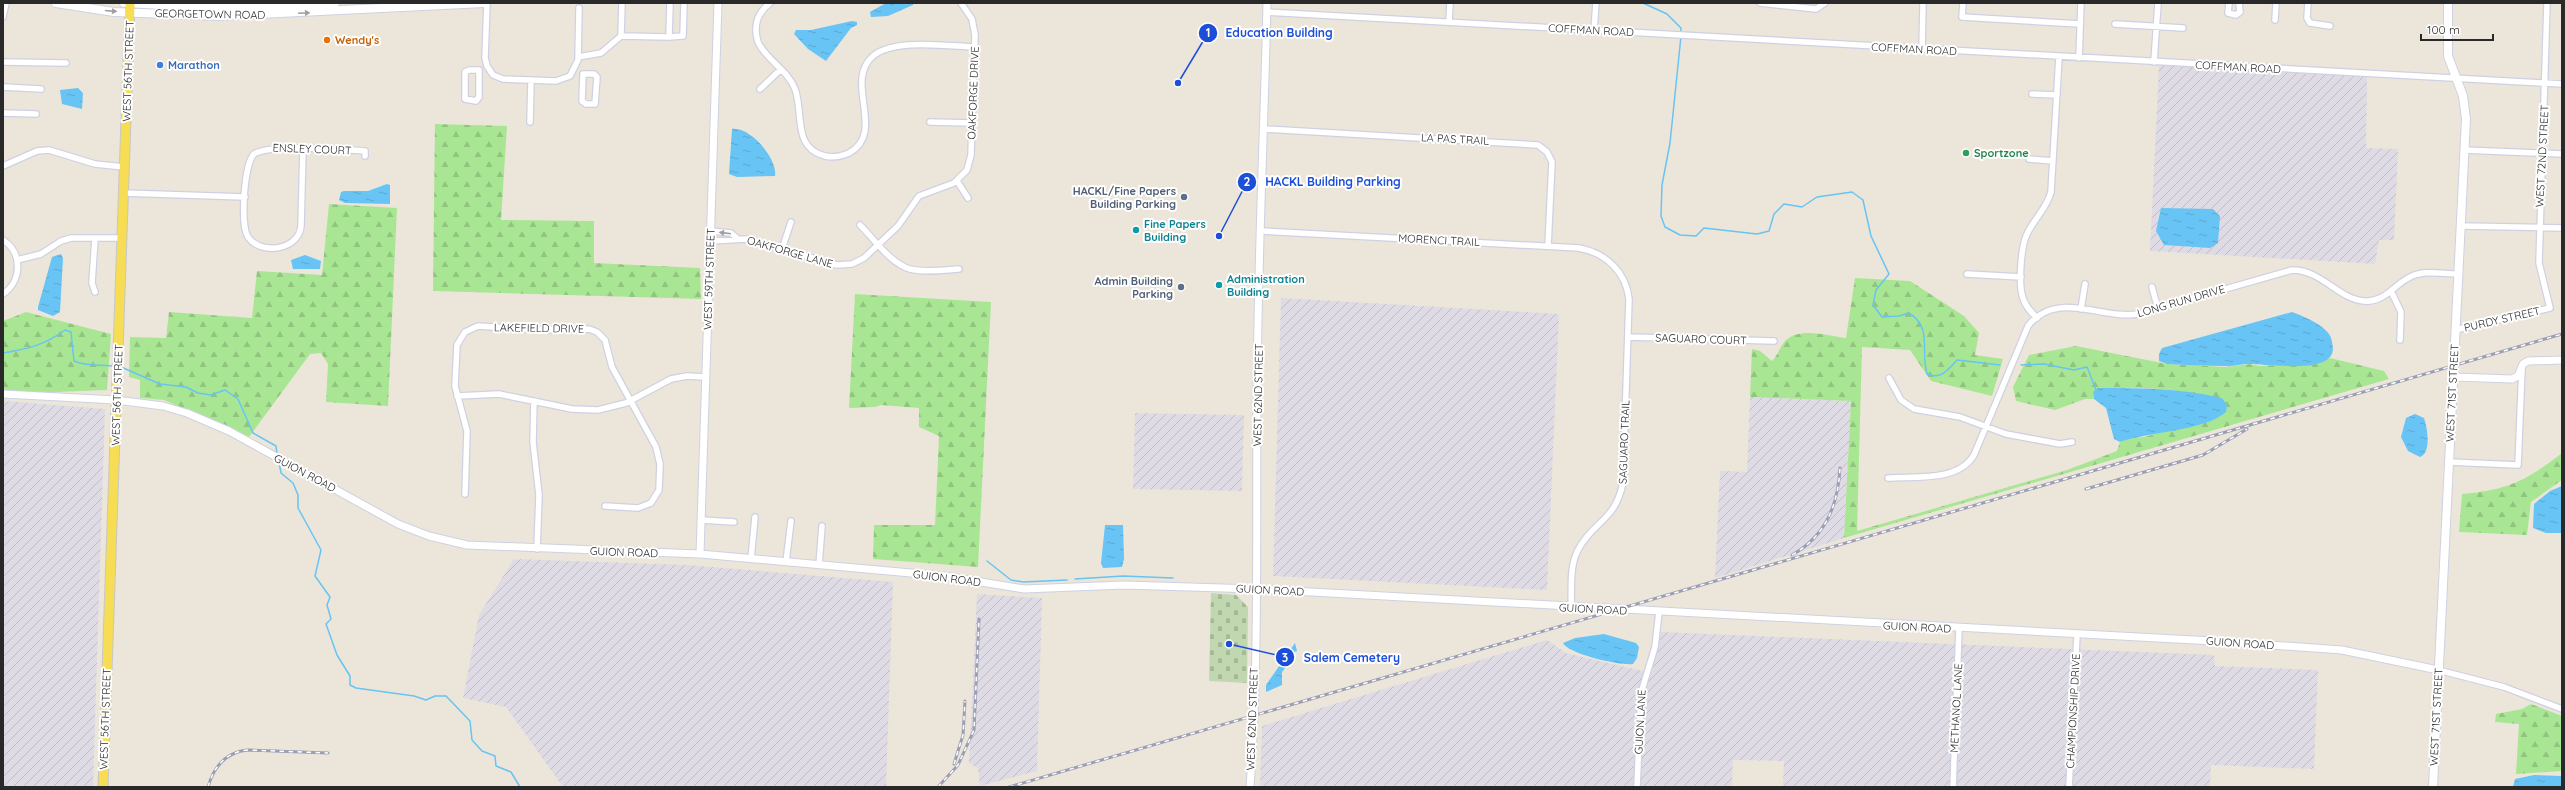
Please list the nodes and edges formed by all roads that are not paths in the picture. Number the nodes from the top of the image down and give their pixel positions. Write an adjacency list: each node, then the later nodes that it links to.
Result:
1 (6, 3): 31 (street)
2 (56, 3): 27 (main road, GEORGETOWN ROAD, one-way to 27)
3 (124, 3): 27 (main road, GEORGETOWN ROAD)
4 (335, 3): 27 (main road, GEORGETOWN ROAD)
5 (486, 3): 28 (main road, GEORGETOWN ROAD); 50 (street)
6 (622, 3): 40 (street)
7 (670, 3): 41 (street)
8 (684, 3): 41 (street)
9 (718, 3): 88 (street, WEST 59TH STREET)
10 (770, 3): 53 (street)
11 (961, 3): 42 (street, OAKFORGE DRIVE)
12 (1267, 3): 30 (street, WEST 62ND STREET)
13 (1450, 3): 33 (street)
14 (1596, 3): 39 (street)
15 (1760, 3): 16 (street)
16 (1825, 3)
17 (1923, 3): 43 (street)
18 (1963, 3): 34 (street)
19 (2081, 3): 34 (street)
20 (2158, 3): 36 (street)
21 (2229, 3): 22 (street)
22 (2239, 3)
23 (2276, 3): 32 (street)
24 (2308, 3): 37 (street)
25 (2448, 3): 55 (main road, WEST 71ST STREET)
26 (2547, 3): 57 (street, WEST 72ND STREET)
27 (130, 6): 28 (main road, GEORGETOWN ROAD, one-way to 28); 78 (main road, WEST 56TH STREET)
28 (351, 7)
29 (579, 8): 44 (street)
30 (1267, 12): 33 (street, COFFMAN ROAD); 69 (street, WEST 62ND STREET)
31 (3, 18)
32 (2275, 20)
33 (1449, 22): 39 (street, COFFMAN ROAD)
34 (2080, 24): 46 (street)
35 (2115, 24): 36 (street)
36 (2156, 26): 38 (street); 48 (street)
37 (2330, 26)
38 (2183, 28)
39 (1594, 30): 43 (street, COFFMAN ROAD)
40 (621, 36): 41 (street); 44 (street)
41 (669, 37)
42 (974, 47): 53 (street); 68 (street, OAKFORGE DRIVE)
43 (1922, 50): 45 (street, COFFMAN ROAD)
44 (578, 57): 51 (street)
45 (2059, 57): 46 (street, COFFMAN ROAD); 63 (street)
46 (2078, 58): 48 (street, COFFMAN ROAD)
47 (3, 62): 49 (street)
48 (2154, 62): 55 (street, COFFMAN ROAD)
49 (66, 63)
50 (487, 67): 52 (street); 56 (street)
51 (575, 69): 54 (street); 56 (street)
52 (479, 70): 52 (street)
53 (780, 70): 61 (street)
54 (583, 74): 54 (street)
55 (2456, 79): 57 (street, COFFMAN ROAD); 71 (main road, WEST 71ST STREET)
56 (531, 80): 66 (street)
57 (2545, 83): 58 (street, COFFMAN ROAD); 72 (street, WEST 72ND STREET)
58 (2562, 84)
59 (3, 88): 60 (street)
60 (41, 89)
61 (760, 89)
62 (2032, 94): 63 (street)
63 (2057, 95): 76 (street)
64 (3, 113): 65 (street)
65 (36, 114)
66 (530, 122)
67 (930, 122): 68 (street)
68 (972, 123): 79 (street, OAKFORGE DRIVE)
69 (1264, 130): 89 (street, WEST 62ND STREET); 96 (street, LA PAS TRAIL)
70 (304, 149): 74 (street, ENSLEY COURT); 81 (street, ENSLEY COURT); 81 (street)
71 (2464, 150): 72 (street); 85 (main road, WEST 71ST STREET)
72 (2543, 153): 73 (street); 86 (street, WEST 72ND STREET)
73 (2562, 154)
74 (365, 156)
75 (2029, 160): 76 (street)
76 (2053, 161): 103 (street)
77 (3, 166): 78 (street)
78 (124, 166): 80 (main road, WEST 56TH STREET)
79 (957, 181): 82 (street); 95 (street, OAKFORGE LANE)
80 (123, 193): 81 (street); 91 (main road, WEST 56TH STREET)
81 (245, 197)
82 (968, 198)
83 (791, 222): 97 (street)
84 (860, 224): 95 (street)
85 (2460, 226): 86 (street); 102 (main road, WEST 71ST STREET)
86 (2540, 228): 87 (street); 109 (street, WEST 72ND STREET)
87 (2562, 228)
88 (711, 231): 92 (street, one-way to 88); 94 (street, WEST 59TH STREET)
89 (1261, 231): 96 (street, MORENCI TRAIL); 143 (street, WEST 62ND STREET)
90 (94, 238): 91 (street); 98 (street); 107 (street)
91 (121, 238): 124 (main road, WEST 56TH STREET)
92 (737, 238): 94 (street, OAKFORGE LANE); 97 (street, OAKFORGE LANE)
93 (3, 240): 98 (street)
94 (711, 241): 119 (street, WEST 59TH STREET)
95 (879, 244): 97 (street, OAKFORGE LANE); 100 (street)
96 (1548, 246): 99 (street, MORENCI TRAIL)
97 (782, 249)
98 (17, 260): 108 (street)
99 (1613, 264): 114 (street, SAGUARO TRAIL)
100 (959, 269)
101 (1967, 274): 103 (street)
102 (2458, 274): 106 (street, LONG RUN DRIVE); 113 (main road, WEST 71ST STREET)
103 (2021, 277): 112 (street)
104 (2085, 284): 110 (street)
105 (2152, 287): 111 (street)
106 (2390, 291): 111 (street, LONG RUN DRIVE); 115 (street)
107 (95, 292)
108 (3, 294)
109 (2550, 308): 113 (street, PURDY STREET)
110 (2081, 309): 111 (street, LONG RUN DRIVE); 112 (street, LONG RUN DRIVE)
111 (2158, 309)
112 (2037, 318): 127 (street, LONG RUN DRIVE)
113 (2455, 330): 120 (main road, WEST 71ST STREET)
114 (1628, 337): 116 (street, SAGUARO COURT); 144 (street, SAGUARO TRAIL)
115 (2400, 340)
116 (1774, 342)
117 (2562, 360): 118 (street)
118 (2522, 364): 120 (street); 129 (street)
119 (705, 377): 126 (street); 134 (street, WEST 59TH STREET)
120 (2453, 377): 129 (main road, WEST 71ST STREET)
121 (1889, 378): 127 (street)
122 (3, 394): 124 (street, GUION ROAD)
123 (457, 396): 125 (street); 126 (street, LAKEFIELD DRIVE); 131 (street)
124 (116, 400): 138 (street, GUION ROAD); 150 (main road, WEST 56TH STREET)
125 (534, 401): 126 (street); 138 (street)
126 (630, 401): 132 (street, LAKEFIELD DRIVE)
127 (1986, 428): 128 (street); 130 (street, LONG RUN DRIVE)
128 (2072, 442)
129 (2449, 462): 148 (main road, WEST 71ST STREET)
130 (1888, 478)
131 (464, 494)
132 (605, 506)
133 (755, 517): 140 (street)
134 (701, 520): 136 (street); 139 (street, WEST 59TH STREET)
135 (791, 521): 141 (street)
136 (734, 522)
137 (822, 526): 142 (street)
138 (537, 549): 139 (street, GUION ROAD)
139 (700, 554): 140 (street, GUION ROAD)
140 (751, 559): 141 (street, GUION ROAD)
141 (786, 562): 142 (street, GUION ROAD)
142 (819, 565): 143 (street, GUION ROAD)
143 (1256, 589): 144 (street, GUION ROAD); 151 (street, WEST 62ND STREET)
144 (1571, 608): 145 (street, GUION ROAD)
145 (1659, 612): 146 (street, GUION ROAD); 152 (street, GUION LANE)
146 (1960, 629): 147 (street, GUION ROAD); 153 (street, METHANOL LANE)
147 (2077, 634): 148 (street, GUION ROAD); 154 (street, CHAMPIONSHIP DRIVE)
148 (2438, 670): 149 (street, GUION ROAD); 155 (main road, WEST 71ST STREET)
149 (2562, 709)
150 (103, 787)
151 (1250, 787)
152 (1637, 787)
153 (1952, 787)
154 (2069, 787)
155 (2433, 787)

